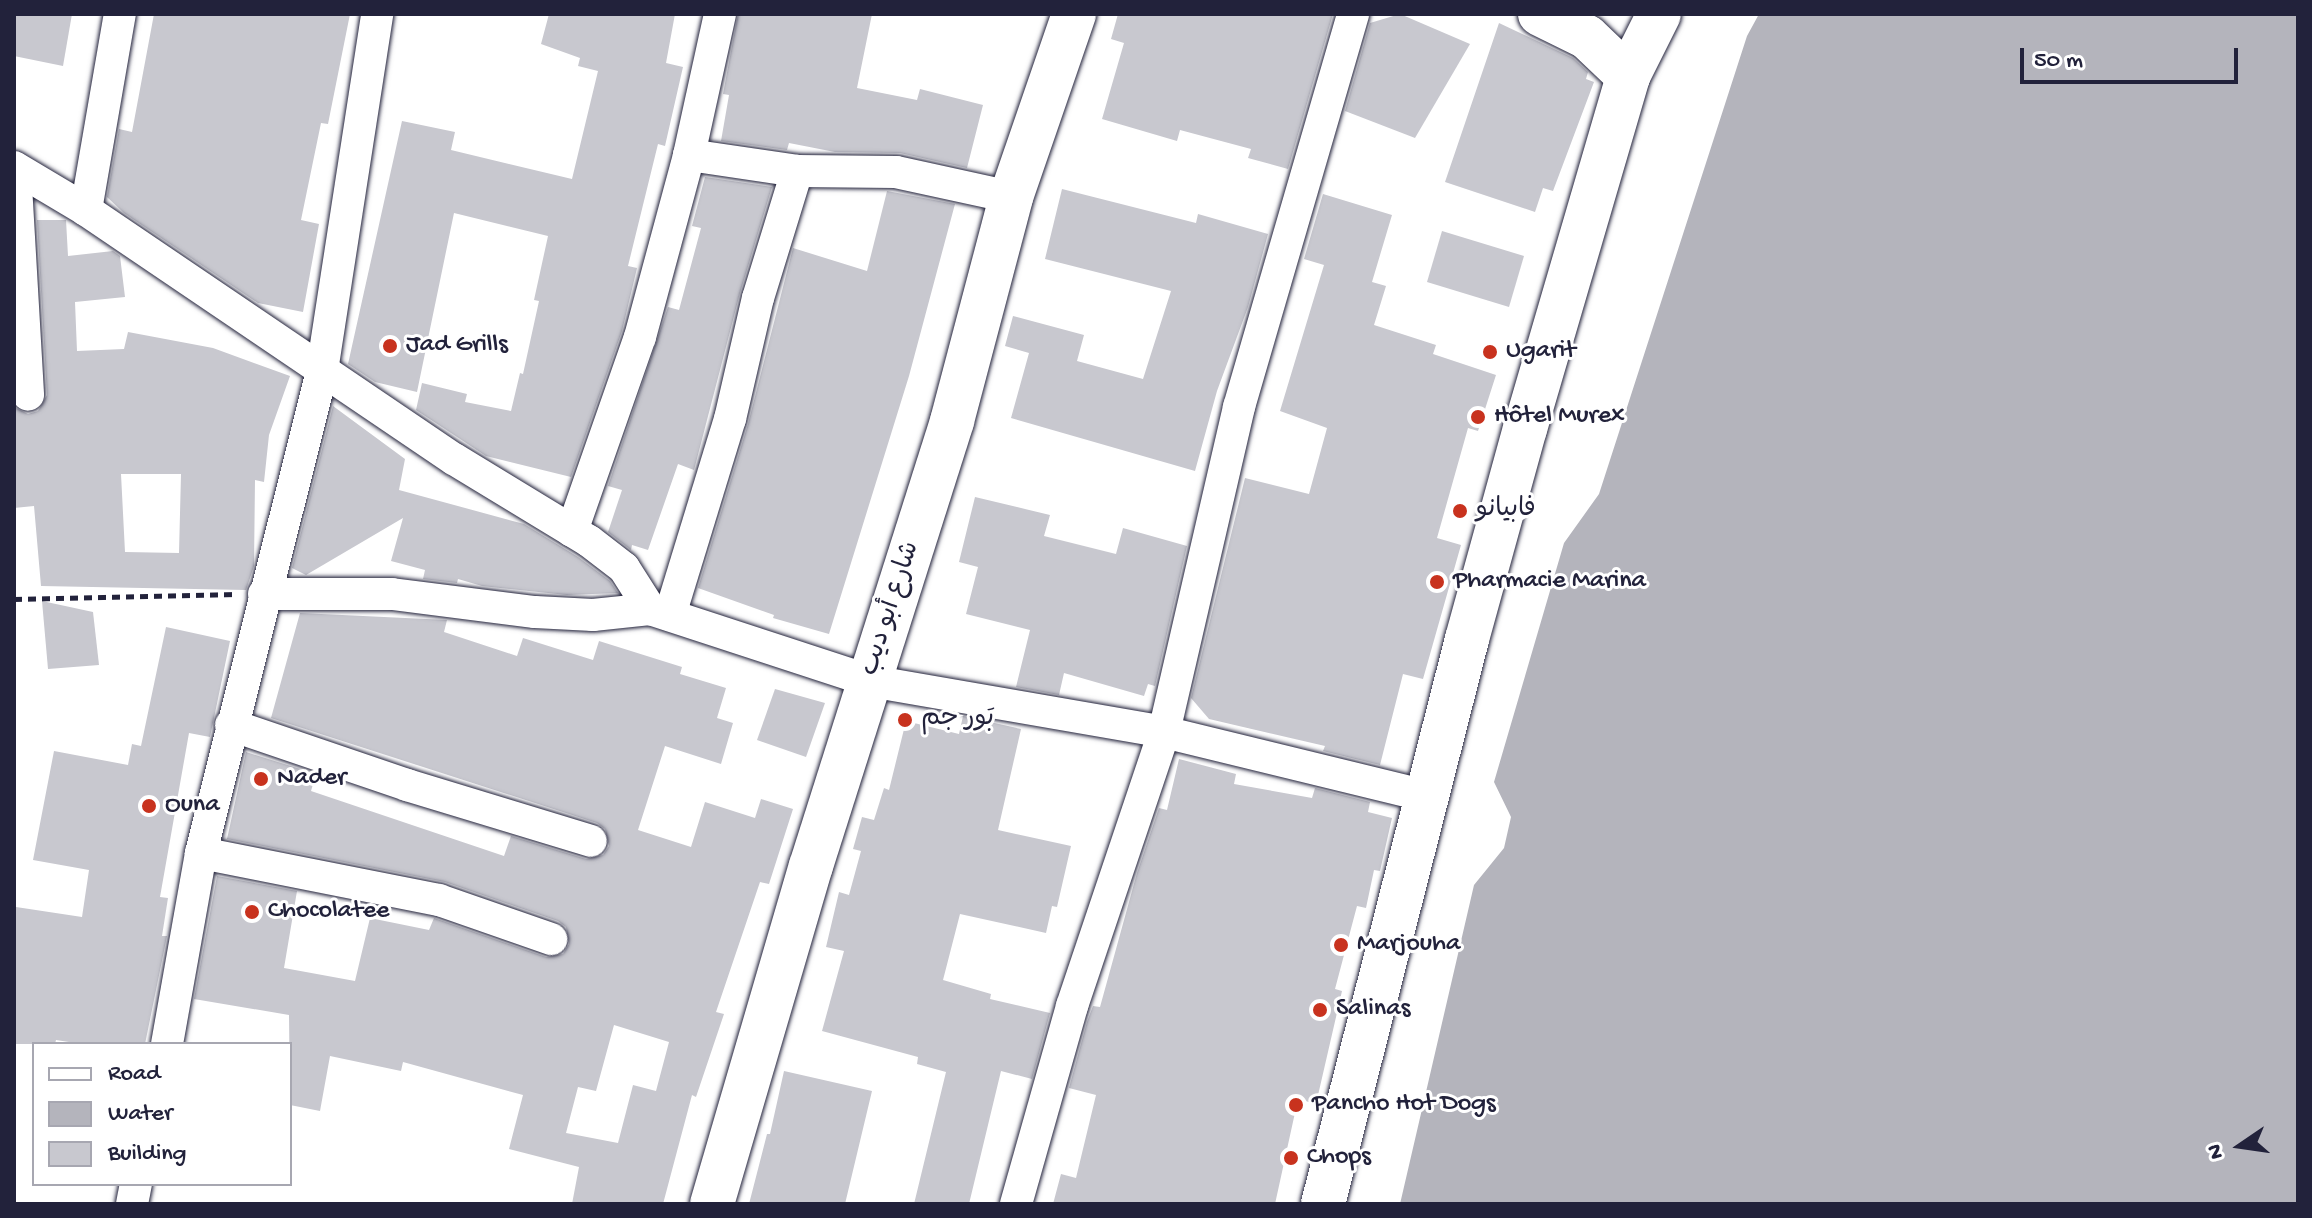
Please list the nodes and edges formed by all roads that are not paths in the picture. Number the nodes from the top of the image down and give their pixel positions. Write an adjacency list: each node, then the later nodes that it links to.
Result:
1 (120, 14): 14 (street)
2 (377, 14): 15 (street)
3 (720, 14): 10 (street)
4 (1074, 14): 13 (main road, شارع أبو ديب)
5 (1353, 14): 22 (street)
6 (1540, 14): 8 (main road)
7 (1657, 17): 8 (main road); 9 (main road)
8 (1587, 37): 9 (main road)
9 (1628, 76): 23 (main road)
10 (689, 155): 12 (street); 17 (street)
11 (15, 167): 14 (street); 16 (street)
12 (797, 171): 13 (street); 19 (street)
13 (1011, 197): 20 (main road, شارع أبو ديب)
14 (86, 210): 15 (street)
15 (322, 371): 17 (street); 18 (street)
16 (28, 395)
17 (572, 531): 19 (street)
18 (264, 594): 19 (street); 21 (street)
19 (660, 612): 20 (street)
20 (870, 681): 22 (street); 28 (main road, شارع أبو ديب)
21 (231, 725): 24 (street); 25 (street)
22 (1164, 732): 23 (street); 29 (street)
23 (1427, 796): 30 (main road)
24 (591, 841)
25 (201, 853): 26 (street); 27 (street)
26 (551, 939)
27 (167, 1042)
28 (712, 1204)
29 (1016, 1204)
30 (1323, 1204)

